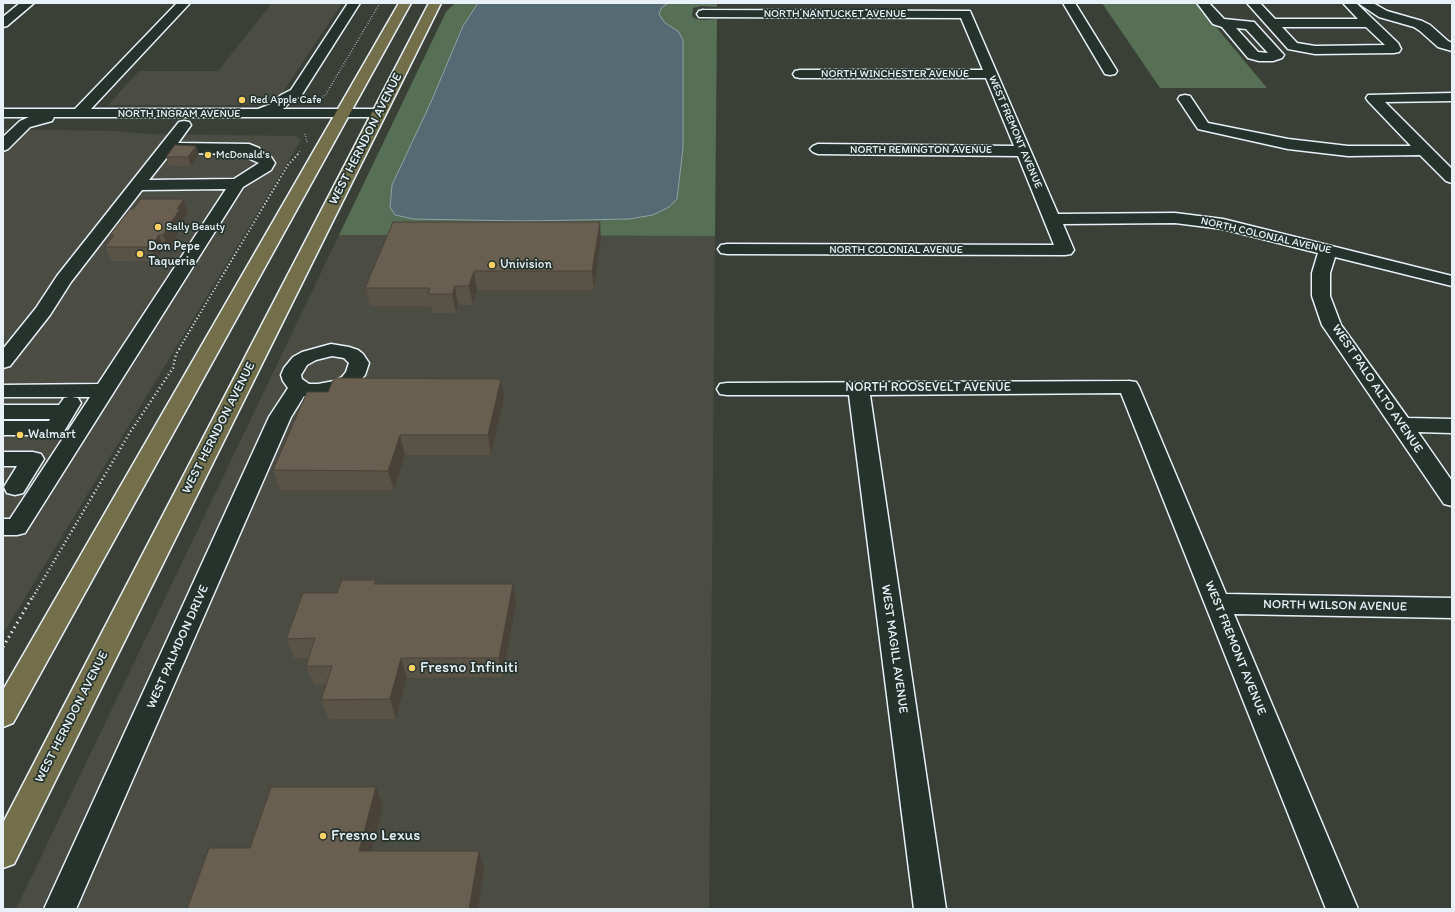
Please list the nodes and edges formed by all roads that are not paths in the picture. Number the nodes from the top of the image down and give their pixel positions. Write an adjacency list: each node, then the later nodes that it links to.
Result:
1 (28, 3): 14 (street)
2 (184, 3): 26 (street)
3 (354, 3): 24 (street)
4 (405, 3): 30 (main road)
5 (435, 3): 29 (main road, WEST HERNDON AVENUE)
6 (1069, 3): 19 (street)
7 (1203, 3): 17 (street)
8 (1253, 3): 15 (street)
9 (1349, 3): 16 (street)
10 (1364, 3): 18 (street)
11 (861, 9): 12 (street, NORTH NANTUCKET AVENUE); 13 (street, NORTH NANTUCKET AVENUE)
12 (703, 14)
13 (966, 14): 21 (street, WEST FREMONT AVENUE)
14 (3, 23)
15 (1272, 23): 16 (street); 16 (street)
16 (1370, 23)
17 (1226, 24): 17 (street)
18 (1452, 47)
19 (1110, 71)
20 (800, 74): 21 (street, NORTH WINCHESTER AVENUE)
21 (991, 74): 37 (street, WEST FREMONT AVENUE)
22 (1452, 98): 38 (street)
23 (1185, 99): 38 (street)
24 (299, 104): 28 (street, NORTH INGRAM AVENUE); 28 (street); 30 (street, NORTH INGRAM AVENUE)
25 (3, 113): 26 (street, NORTH INGRAM AVENUE)
26 (79, 113): 27 (street, NORTH INGRAM AVENUE)
27 (160, 114): 28 (street, NORTH INGRAM AVENUE); 32 (street)
28 (258, 114)
29 (376, 119): 30 (street, NORTH INGRAM AVENUE); 71 (main road, WEST HERNDON AVENUE)
30 (339, 120): 33 (street, NORTH INGRAM AVENUE); 70 (main road)
31 (3, 124): 32 (street, NORTH INGRAM AVENUE)
32 (32, 124): 33 (street, NORTH INGRAM AVENUE); 35 (street); 39 (street)
33 (184, 125): 34 (street)
34 (168, 145): 41 (street); 42 (street)
35 (3, 146)
36 (818, 149): 37 (street, NORTH REMINGTON AVENUE)
37 (1023, 150): 43 (street, WEST FREMONT AVENUE)
38 (1424, 150): 40 (street)
39 (3, 152)
40 (1452, 178)
41 (237, 184): 42 (street); 53 (street)
42 (137, 185): 48 (street)
43 (1052, 219): 45 (street, WEST FREMONT AVENUE); 46 (street, NORTH COLONIAL AVENUE)
44 (727, 249): 45 (street, NORTH COLONIAL AVENUE)
45 (1065, 250)
46 (1328, 250): 47 (street, NORTH COLONIAL AVENUE); 59 (street, WEST PALO ALTO AVENUE)
47 (1452, 281)
48 (3, 362)
49 (299, 387): 72 (street, WEST PALMDON DRIVE)
50 (1129, 387): 52 (street, NORTH ROOSEVELT AVENUE); 68 (street, WEST FREMONT AVENUE)
51 (727, 389): 52 (street, NORTH ROOSEVELT AVENUE)
52 (859, 389): 73 (street, WEST MAGILL AVENUE)
53 (105, 390): 56 (street); 65 (street)
54 (3, 391): 56 (street)
55 (3, 404): 56 (street)
56 (69, 406): 57 (street); 58 (street); 61 (street)
57 (3, 412)
58 (3, 420)
59 (1402, 425): 60 (street); 66 (street, WEST PALO ALTO AVENUE)
60 (1452, 426)
61 (3, 428)
62 (3, 449): 64 (street)
63 (3, 459): 64 (street)
64 (15, 475): 65 (street)
65 (43, 487): 67 (street)
66 (1452, 498)
67 (3, 527)
68 (1218, 604): 69 (street, NORTH WILSON AVENUE); 74 (street, WEST FREMONT AVENUE)
69 (1452, 608)
70 (3, 715)
71 (3, 854)
72 (60, 909)
73 (930, 909)
74 (1342, 909)

